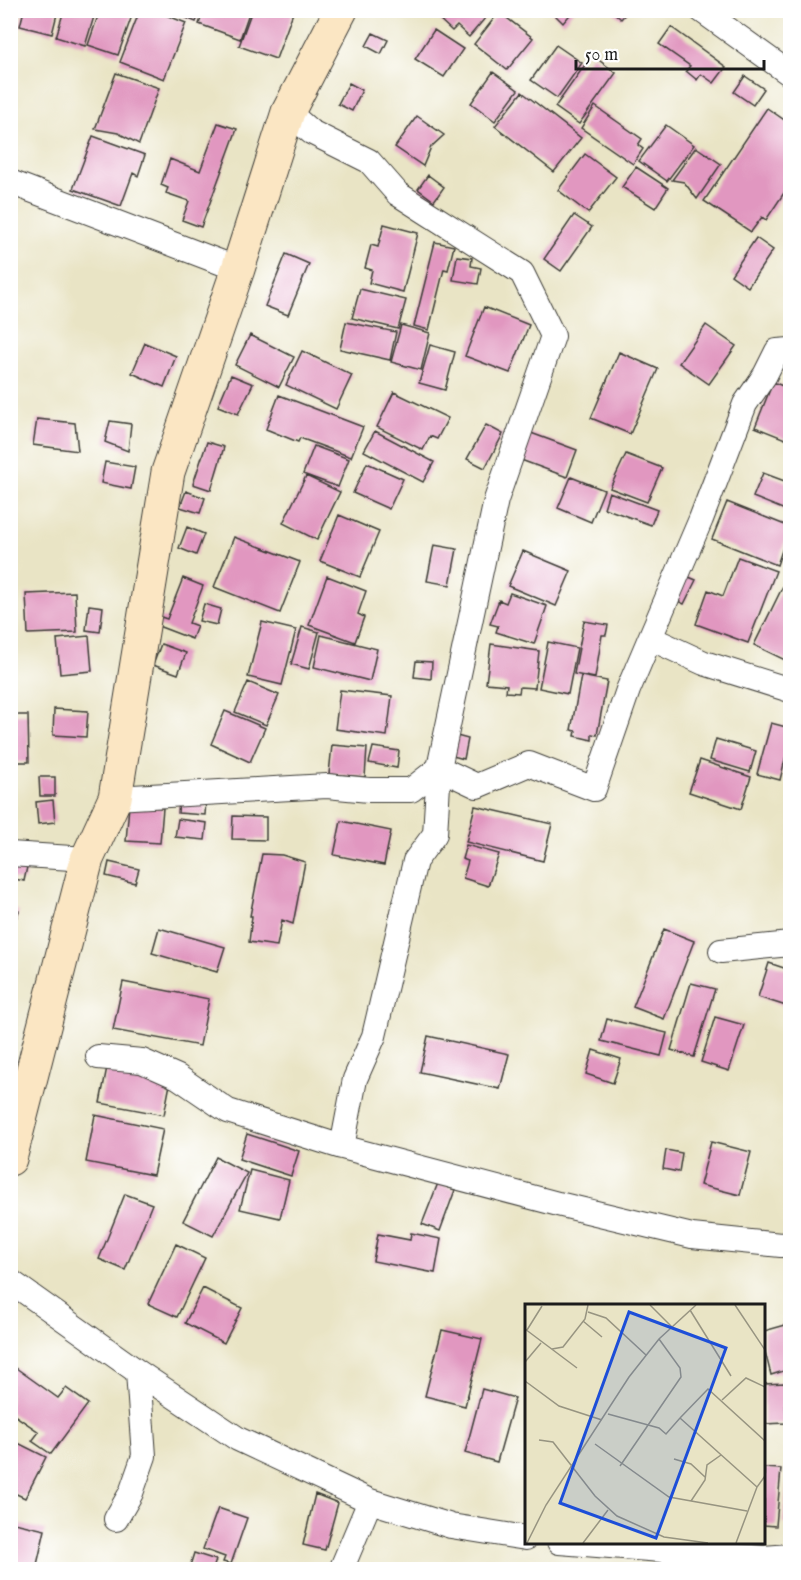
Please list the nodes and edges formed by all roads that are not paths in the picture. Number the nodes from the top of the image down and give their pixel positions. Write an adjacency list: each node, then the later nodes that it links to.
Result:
1 (340, 10): 4 (street)
2 (701, 10): 3 (street)
3 (790, 74)
4 (288, 112): 6 (street); 10 (street)
5 (10, 182): 6 (street)
6 (238, 269): 11 (street)
7 (790, 350): 8 (street)
8 (650, 638): 9 (street); 10 (street)
9 (790, 690)
10 (439, 768): 11 (street); 17 (street)
11 (115, 798): 13 (street)
12 (10, 854): 13 (street)
13 (87, 859): 18 (street)
14 (790, 944): 15 (street)
15 (721, 951)
16 (98, 1057): 17 (street)
17 (342, 1147): 19 (street)
18 (10, 1159)
19 (790, 1244)
20 (10, 1281): 21 (street)
21 (138, 1372): 22 (street); 23 (street)
22 (370, 1501): 24 (street); 28 (street)
23 (116, 1519)
24 (525, 1538)
25 (571, 1544): 27 (street)
26 (790, 1556): 27 (street)
27 (664, 1560)
28 (341, 1569)

